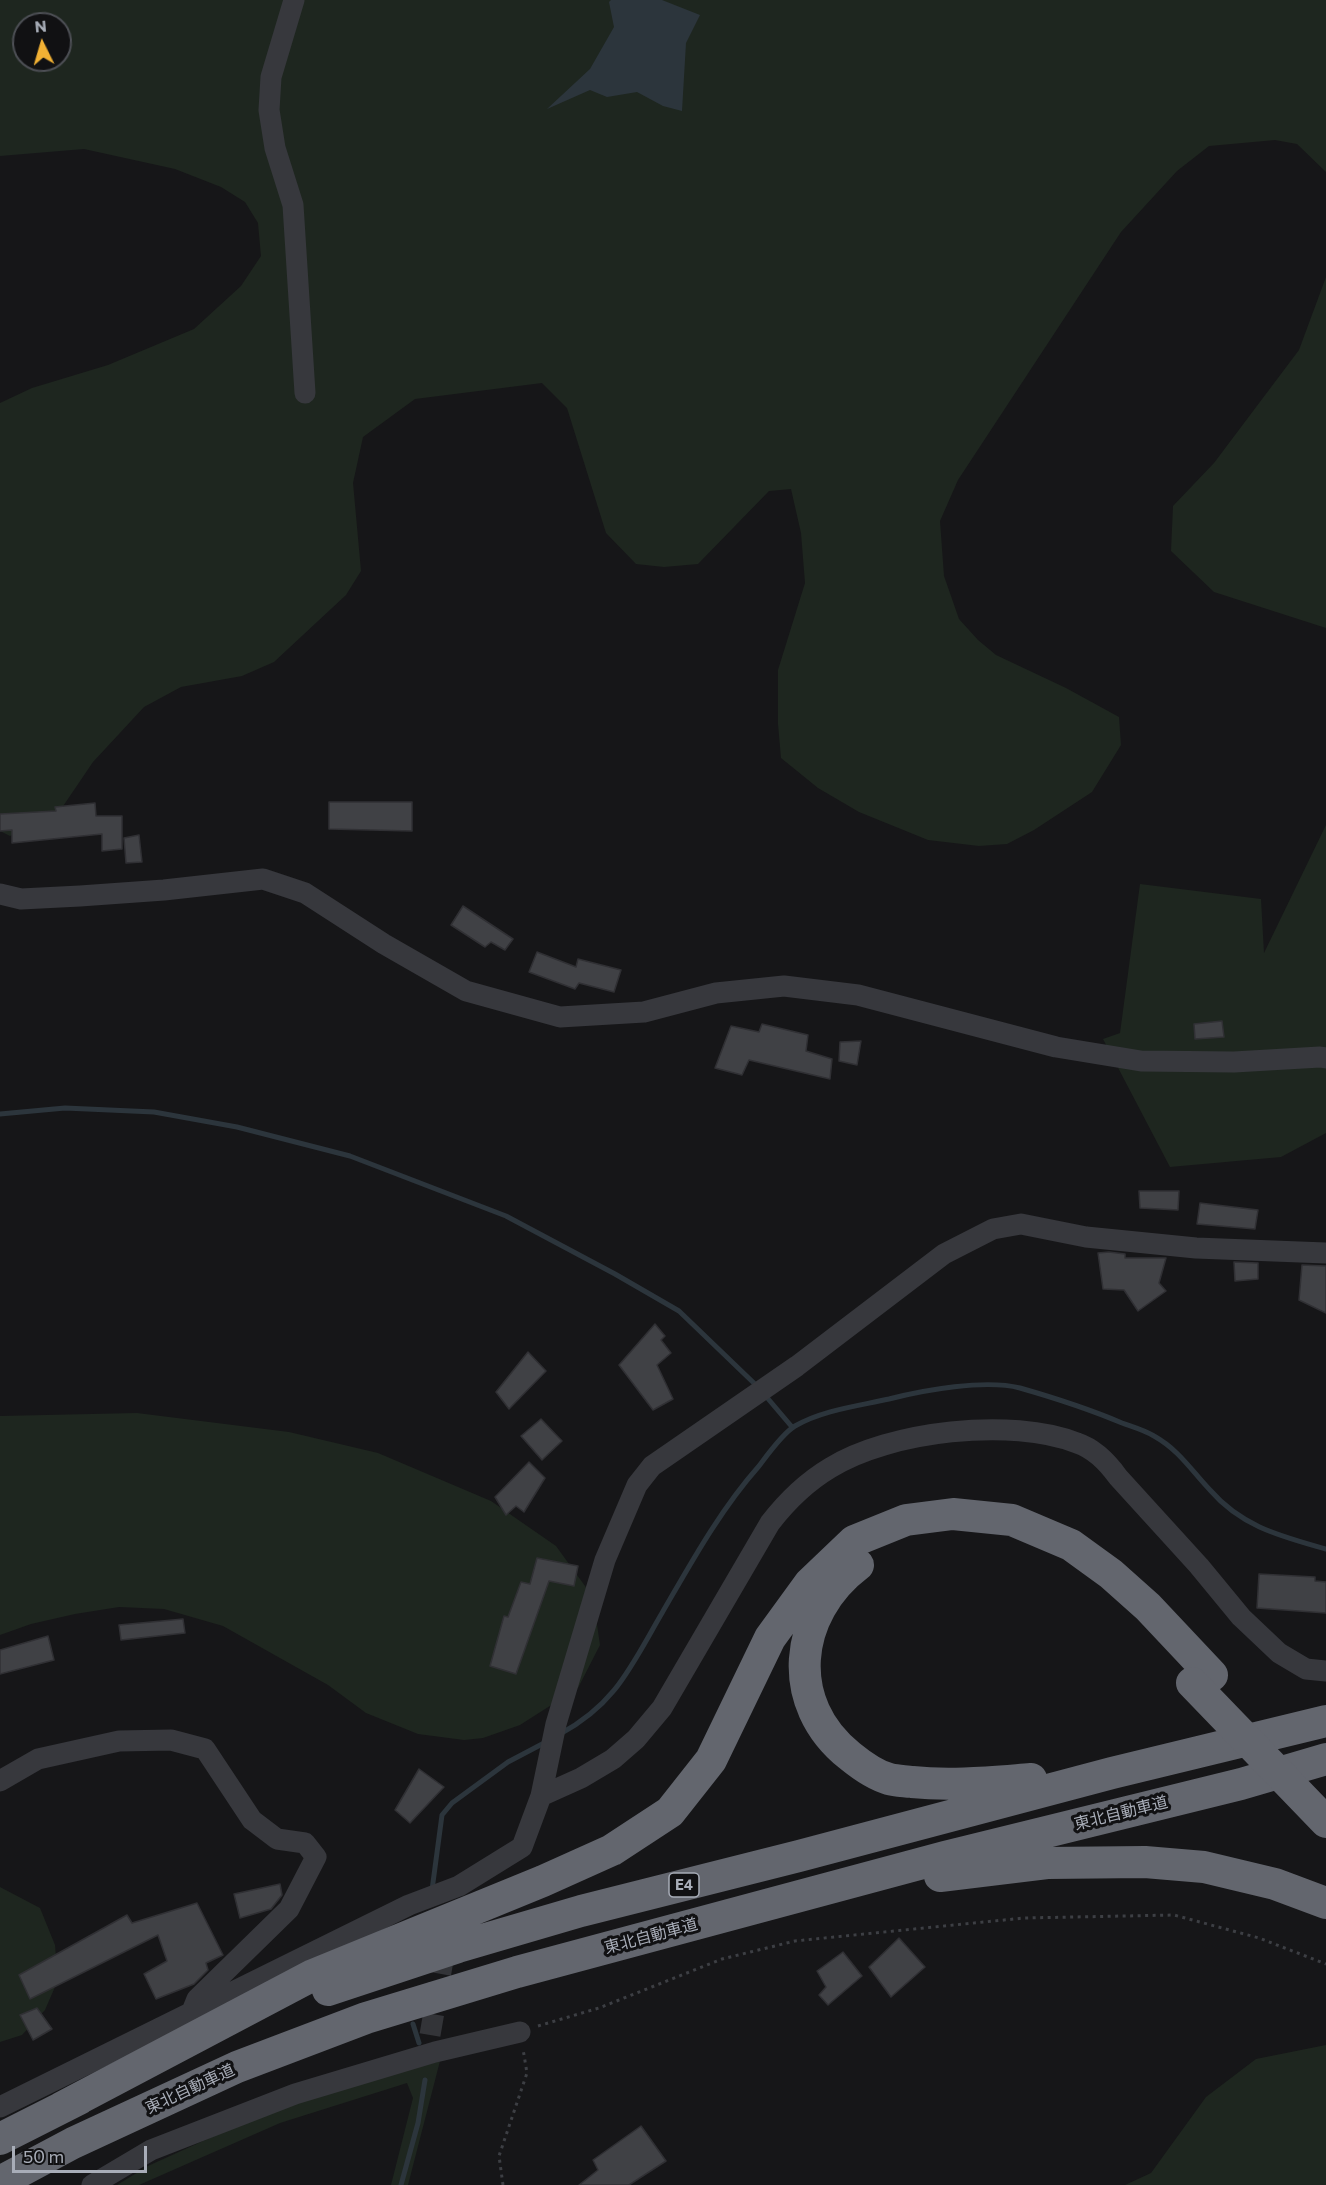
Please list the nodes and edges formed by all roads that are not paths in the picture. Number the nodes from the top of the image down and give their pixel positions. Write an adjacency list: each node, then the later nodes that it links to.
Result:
1 (294, 0): 2 (street)
2 (305, 393)
3 (0, 894): 4 (street)
4 (1326, 1058)
5 (1326, 1253): 13 (street)
6 (1326, 1671): 13 (street)
7 (1202, 1679): 10 (highway); 12 (highway); 14 (highway, bridge); 20 (highway)
8 (1326, 1721): 10 (highway, E4)
9 (1326, 1759): 16 (highway, 東北自動車道)
10 (1112, 1773): 20 (highway, E4)
11 (0, 1781): 17 (street)
12 (1326, 1794)
13 (541, 1796): 17 (street)
14 (1326, 1822)
15 (1326, 1903): 16 (highway)
16 (726, 1915): 22 (highway, 東北自動車道)
17 (192, 2012): 19 (street)
18 (520, 2032): 23 (street)
19 (0, 2106)
20 (61, 2108): 21 (highway, E4)
21 (0, 2139)
22 (0, 2182)
23 (92, 2185)

